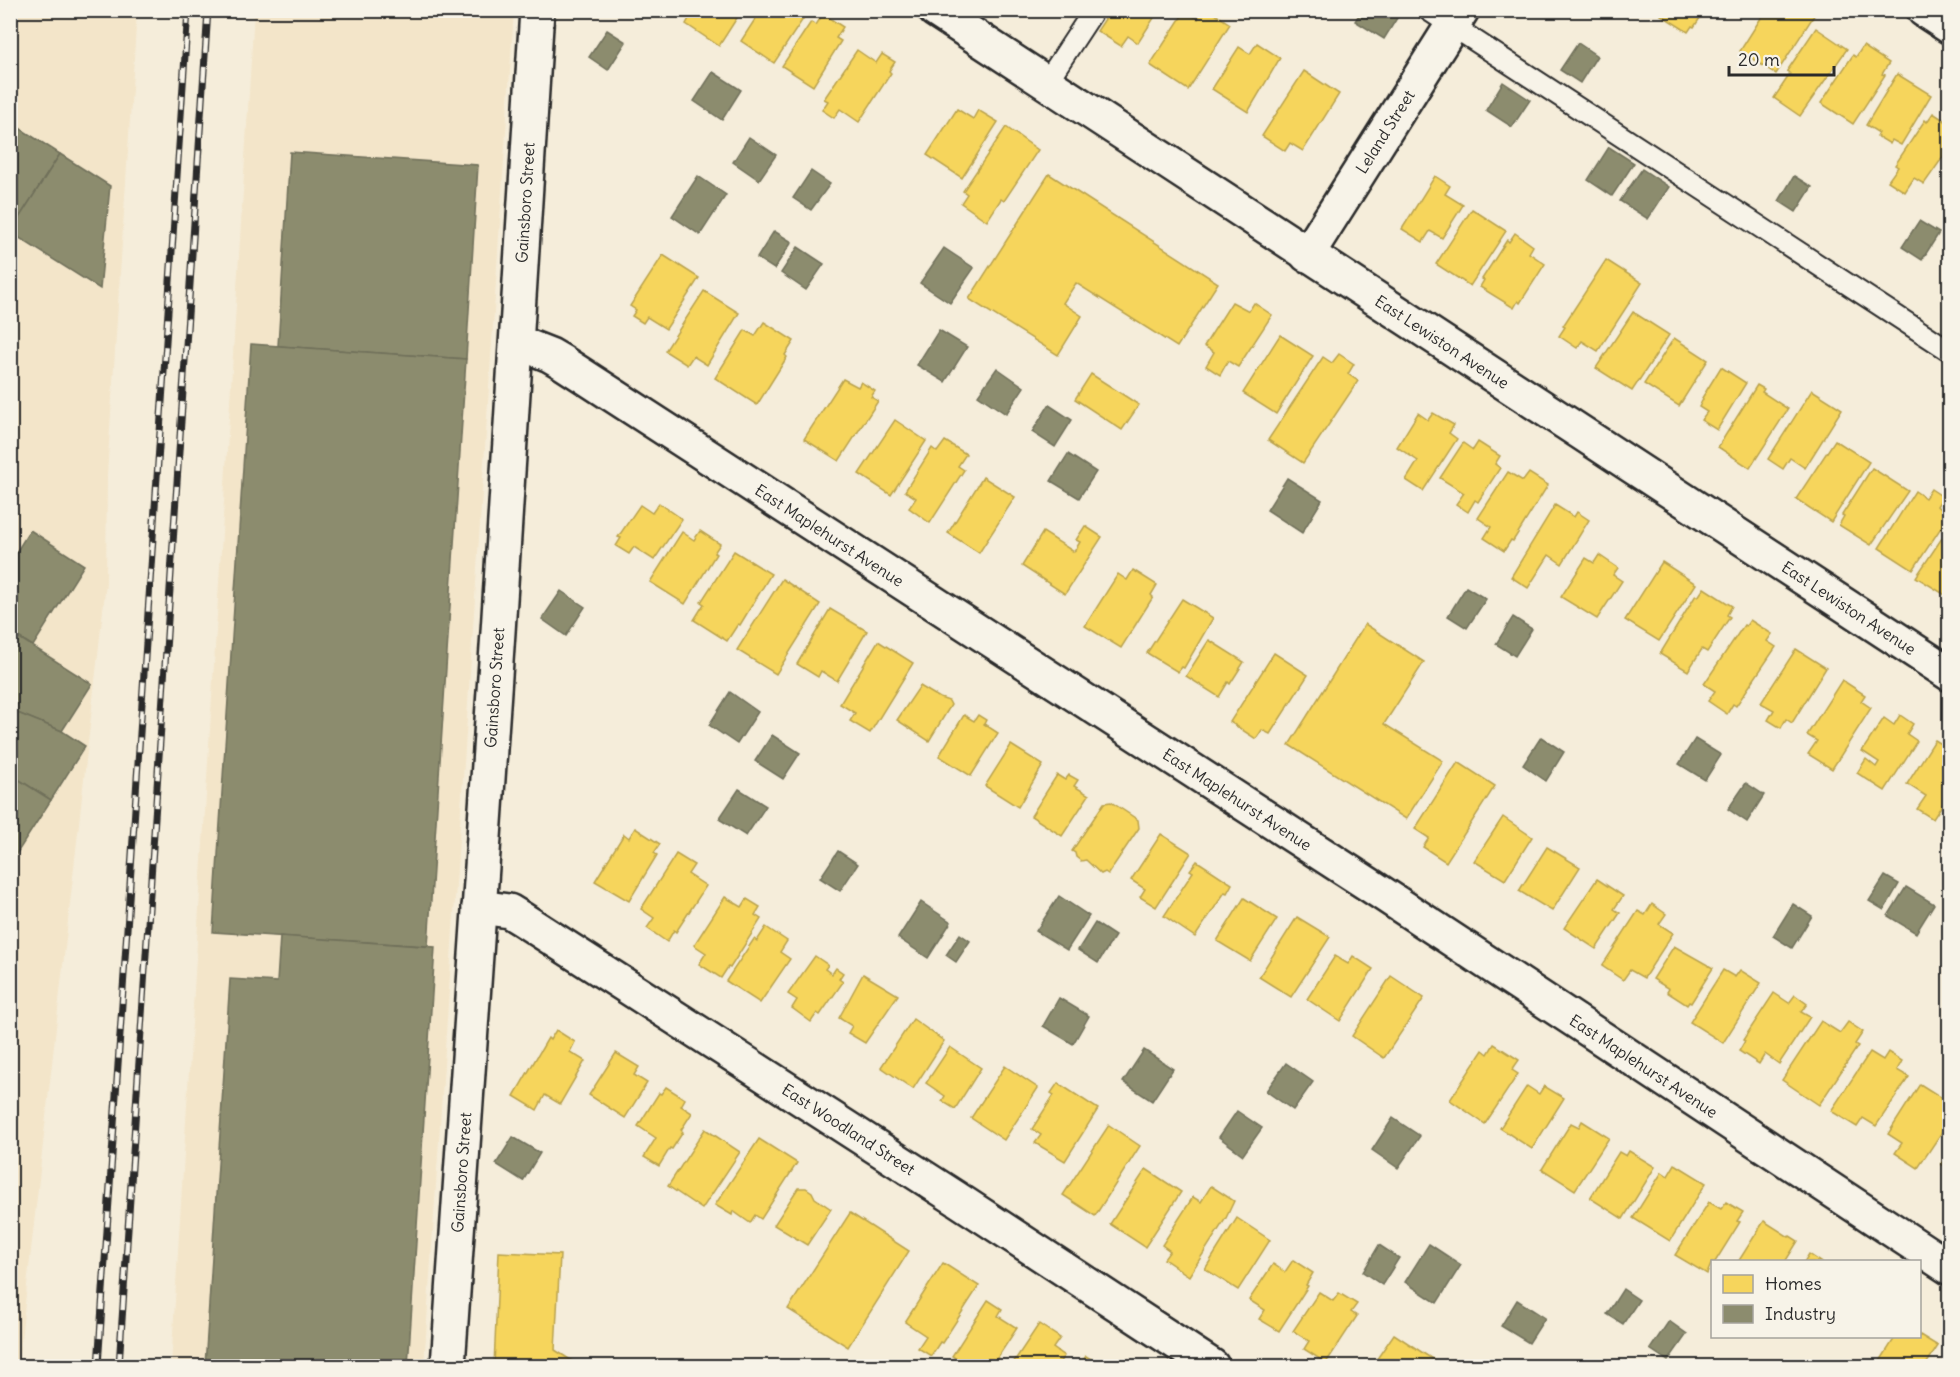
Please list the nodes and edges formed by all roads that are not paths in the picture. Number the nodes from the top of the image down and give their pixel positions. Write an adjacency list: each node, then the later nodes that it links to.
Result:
1 (537, 10): 9 (street, Gainsboro Street)
2 (935, 10): 7 (street, East Lewiston Avenue)
3 (1094, 10): 7 (lane)
4 (1924, 10): 6 (street)
5 (1447, 16): 8 (street, Leland Street); 10 (lane)
6 (1950, 27)
7 (1046, 83): 8 (street, East Lewiston Avenue)
8 (1307, 255): 11 (street, East Lewiston Avenue)
9 (517, 342): 12 (street, Gainsboro Street); 13 (street, East Maplehurst Avenue)
10 (1950, 351)
11 (1950, 674)
12 (479, 907): 14 (street, Gainsboro Street); 15 (street, East Woodland Street)
13 (1950, 1268)
14 (448, 1366)
15 (1212, 1366)

